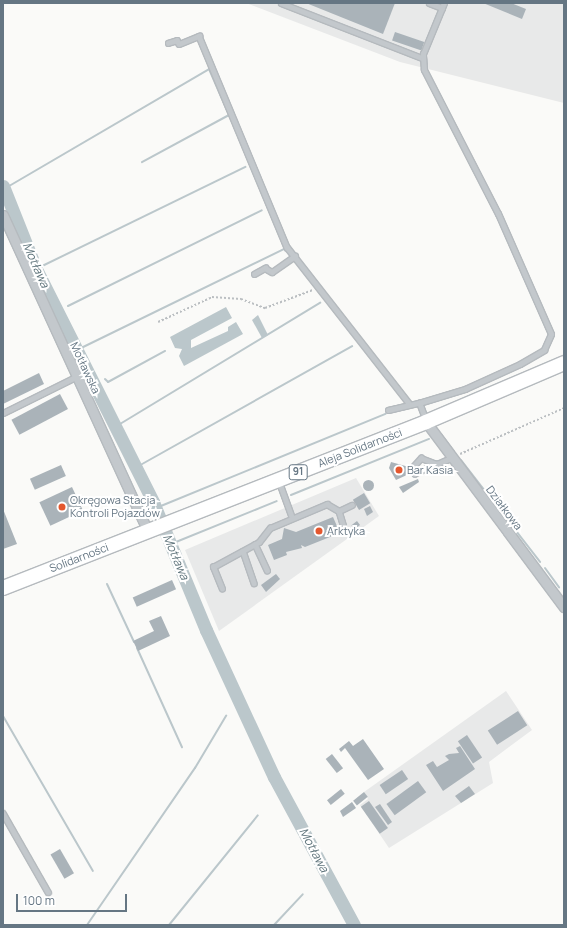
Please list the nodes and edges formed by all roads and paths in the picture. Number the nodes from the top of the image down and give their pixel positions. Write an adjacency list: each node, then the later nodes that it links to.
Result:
1 (281, 3): 5 (lane)
2 (429, 3): 3 (lane)
3 (443, 5): 5 (lane)
4 (168, 43): 7 (lane)
5 (422, 58): 14 (lane)
6 (3, 215): 12 (street, Motławska)
7 (295, 256): 8 (lane); 9 (lane)
8 (254, 274)
9 (324, 293): 10 (path); 13 (lane)
10 (158, 322)
11 (564, 363): 18 (main road, Aleja Solidarności / 91)
12 (76, 377): 17 (lane); 26 (street, Motławska)
13 (409, 403): 14 (lane); 16 (lane)
14 (419, 403): 18 (lane)
15 (564, 408): 19 (path)
16 (388, 410)
17 (3, 413)
18 (426, 422): 19 (street, Działkowa); 21 (main road, Aleja Solidarności / 91)
19 (451, 458): 20 (lane); 33 (street, Działkowa)
20 (437, 464): 20 (lane)
21 (278, 480): 24 (lane); 26 (main road, Aleja Solidarności / 91)
22 (352, 504): 23 (lane)
23 (339, 511): 24 (lane); 25 (lane)
24 (292, 517): 27 (lane)
25 (344, 527)
26 (152, 530): 31 (main road, Solidarności / 91)
27 (255, 544): 28 (lane); 29 (lane)
28 (243, 551): 30 (lane); 32 (lane)
29 (267, 570)
30 (254, 583)
31 (3, 588)
32 (222, 590)
33 (564, 607)
34 (3, 813): 35 (lane)
35 (48, 892)

